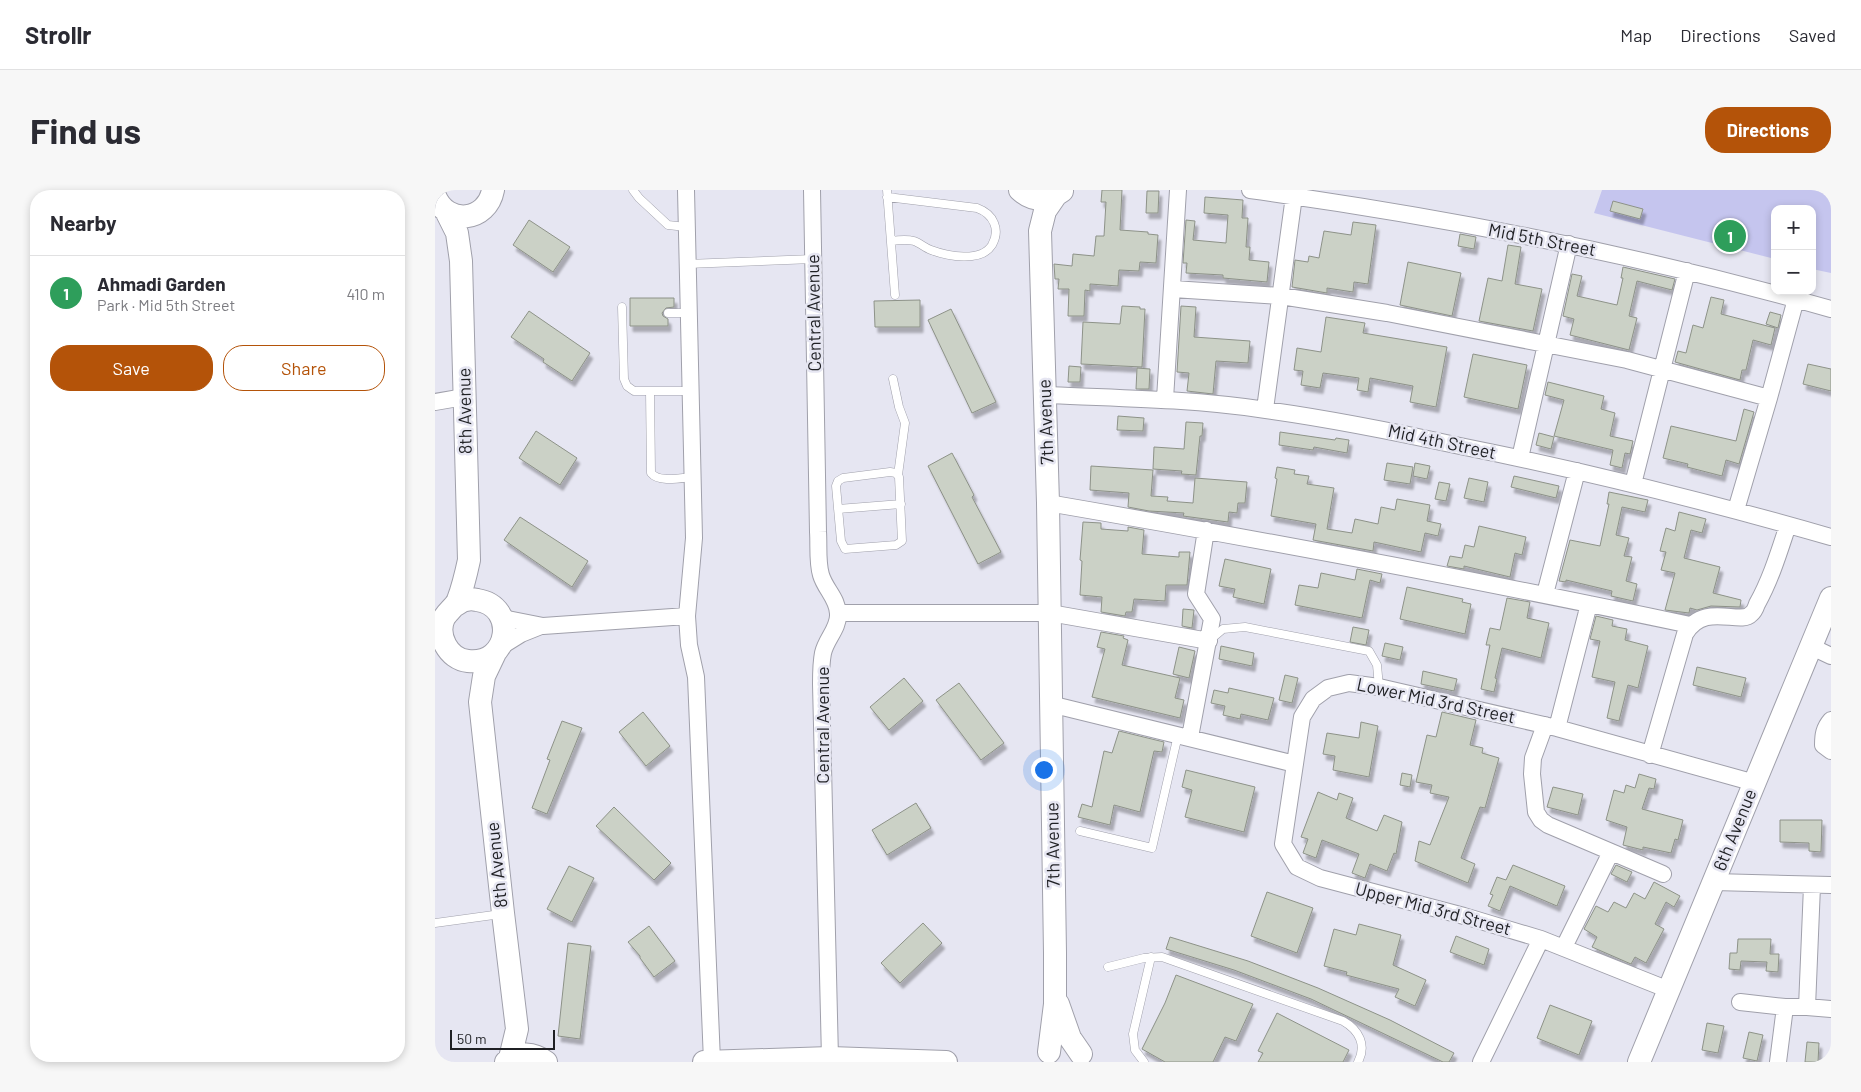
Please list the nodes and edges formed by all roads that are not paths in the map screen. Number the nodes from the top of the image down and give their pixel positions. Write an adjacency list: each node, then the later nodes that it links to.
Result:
1 (633, 190): 12 (lane)
2 (686, 190): 12 (street)
3 (812, 190): 16 (street, Central Avenue)
4 (1178, 190): 20 (street)
5 (1250, 190): 9 (street, Mid 5th Street)
6 (1023, 192): 7 (main road); 13 (main road, 7th Avenue)
7 (1059, 193): 13 (main road, 7th Avenue)
8 (887, 194): 14 (lane); 14 (lane)
9 (1294, 196): 15 (street, Mid 5th Street); 22 (street)
10 (493, 197): 11 (main road); 17 (main road, 8th Avenue)
11 (440, 205): 17 (main road, 8th Avenue)
12 (687, 227): 18 (street)
13 (1040, 231): 33 (main road, 7th Avenue)
14 (891, 241): 21 (lane)
15 (1569, 244): 19 (street, Mid 5th Street); 28 (street)
16 (813, 259): 18 (lane); 45 (street, Central Avenue)
17 (461, 262): 34 (main road, 8th Avenue)
18 (687, 264): 26 (street)
19 (1687, 271): 23 (street, Mid 5th Street); 29 (street)
20 (1173, 289): 22 (street); 36 (street)
21 (895, 295)
22 (1281, 296): 28 (street); 38 (street)
23 (1796, 299): 24 (street, Mid 5th Street); 35 (street)
24 (1831, 309)
25 (625, 312): 31 (lane)
26 (688, 313): 27 (lane); 32 (street)
27 (668, 314)
28 (1546, 343): 29 (street); 39 (street)
29 (1663, 369): 35 (street); 43 (street)
30 (893, 379): 41 (lane)
31 (650, 391): 32 (lane); 42 (lane)
32 (690, 391): 42 (street)
33 (1045, 395): 36 (street, Mid 4th Street); 46 (main road, 7th Avenue)
34 (464, 398): 37 (street); 52 (main road, 8th Avenue)
35 (1769, 398): 48 (street)
36 (1165, 400): 38 (street, Mid 4th Street)
37 (435, 402)
38 (1265, 409): 39 (street, Mid 4th Street)
39 (1519, 458): 40 (street, Mid 4th Street)
40 (1577, 471): 43 (street, Mid 4th Street); 53 (street)
41 (898, 474): 44 (lane); 47 (lane)
42 (692, 477): 59 (street)
43 (1633, 484): 48 (street, Mid 4th Street)
44 (837, 489): 45 (lane); 45 (lane)
45 (828, 502): 47 (lane); 47 (lane); 57 (street, Central Avenue)
46 (1048, 503): 50 (street); 58 (main road, 7th Avenue)
47 (901, 504)
48 (1736, 510): 49 (street, Mid 4th Street)
49 (1788, 525): 51 (street, Mid 4th Street); 60 (street)
50 (1206, 530): 53 (street); 63 (street)
51 (1831, 537)
52 (469, 560): 56 (main road, 8th Avenue); 62 (main road, 8th Avenue)
53 (1545, 594): 55 (street)
54 (1831, 598): 65 (main road, 6th Avenue)
55 (1589, 604): 60 (street); 70 (street)
56 (498, 612): 61 (street); 62 (main road); 64 (main road)
57 (839, 613): 58 (street); 95 (street, Central Avenue)
58 (1050, 613): 63 (street); 68 (main road, 7th Avenue)
59 (687, 616): 61 (street); 101 (street)
60 (1690, 625): 73 (street)
61 (543, 626): 64 (street)
62 (444, 632): 64 (main road); 67 (main road, 8th Avenue)
63 (1209, 642): 66 (lane); 71 (street)
64 (497, 650): 67 (main road, 8th Avenue)
65 (1821, 651): 75 (main road, 6th Avenue)
66 (1379, 687): 70 (street, Lower Mid 3rd Street); 74 (street, Lower Mid 3rd Street)
67 (479, 702): 82 (main road, 8th Avenue)
68 (1050, 704): 71 (street); 88 (main road, 7th Avenue)
69 (1831, 720): 72 (street)
70 (1551, 726): 73 (street, Lower Mid 3rd Street); 77 (street)
71 (1184, 736): 74 (street); 76 (lane)
72 (1831, 751)
73 (1650, 755): 75 (street, Lower Mid 3rd Street)
74 (1295, 764): 84 (street, Upper Mid 3rd Street)
75 (1755, 783): 79 (main road, 6th Avenue)
76 (1080, 831)
77 (1611, 852): 78 (street); 85 (street)
78 (1663, 874)
79 (1714, 882): 81 (street); 89 (main road, 6th Avenue)
80 (1831, 885): 81 (street)
81 (1812, 886): 92 (street)
82 (503, 913): 83 (lane); 94 (main road, 8th Avenue)
83 (435, 923)
84 (1541, 939): 85 (street, Upper Mid 3rd Street); 106 (street)
85 (1565, 947): 89 (street, Upper Mid 3rd Street)
86 (1151, 957): 87 (lane); 104 (lane); 105 (lane)
87 (1108, 967)
88 (1055, 988): 96 (main road, 7th Avenue); 97 (main road, 7th Avenue)
89 (1669, 990): 107 (main road, 6th Avenue)
90 (1740, 1002): 91 (street)
91 (1785, 1007): 92 (street); 108 (street)
92 (1807, 1007): 93 (street)
93 (1831, 1009)
94 (517, 1028): 98 (main road, 8th Avenue); 99 (main road, 8th Avenue)
95 (830, 1058): 100 (main road); 101 (main road)
96 (1040, 1058): 97 (main road)
97 (1084, 1058)
98 (508, 1060): 99 (main road)
99 (543, 1060)
100 (877, 1060): 103 (main road)
101 (712, 1061): 102 (main road)
102 (703, 1062)
103 (946, 1062)
104 (1144, 1062)
105 (1358, 1062)
106 (1481, 1062)
107 (1639, 1062)
108 (1778, 1062)

